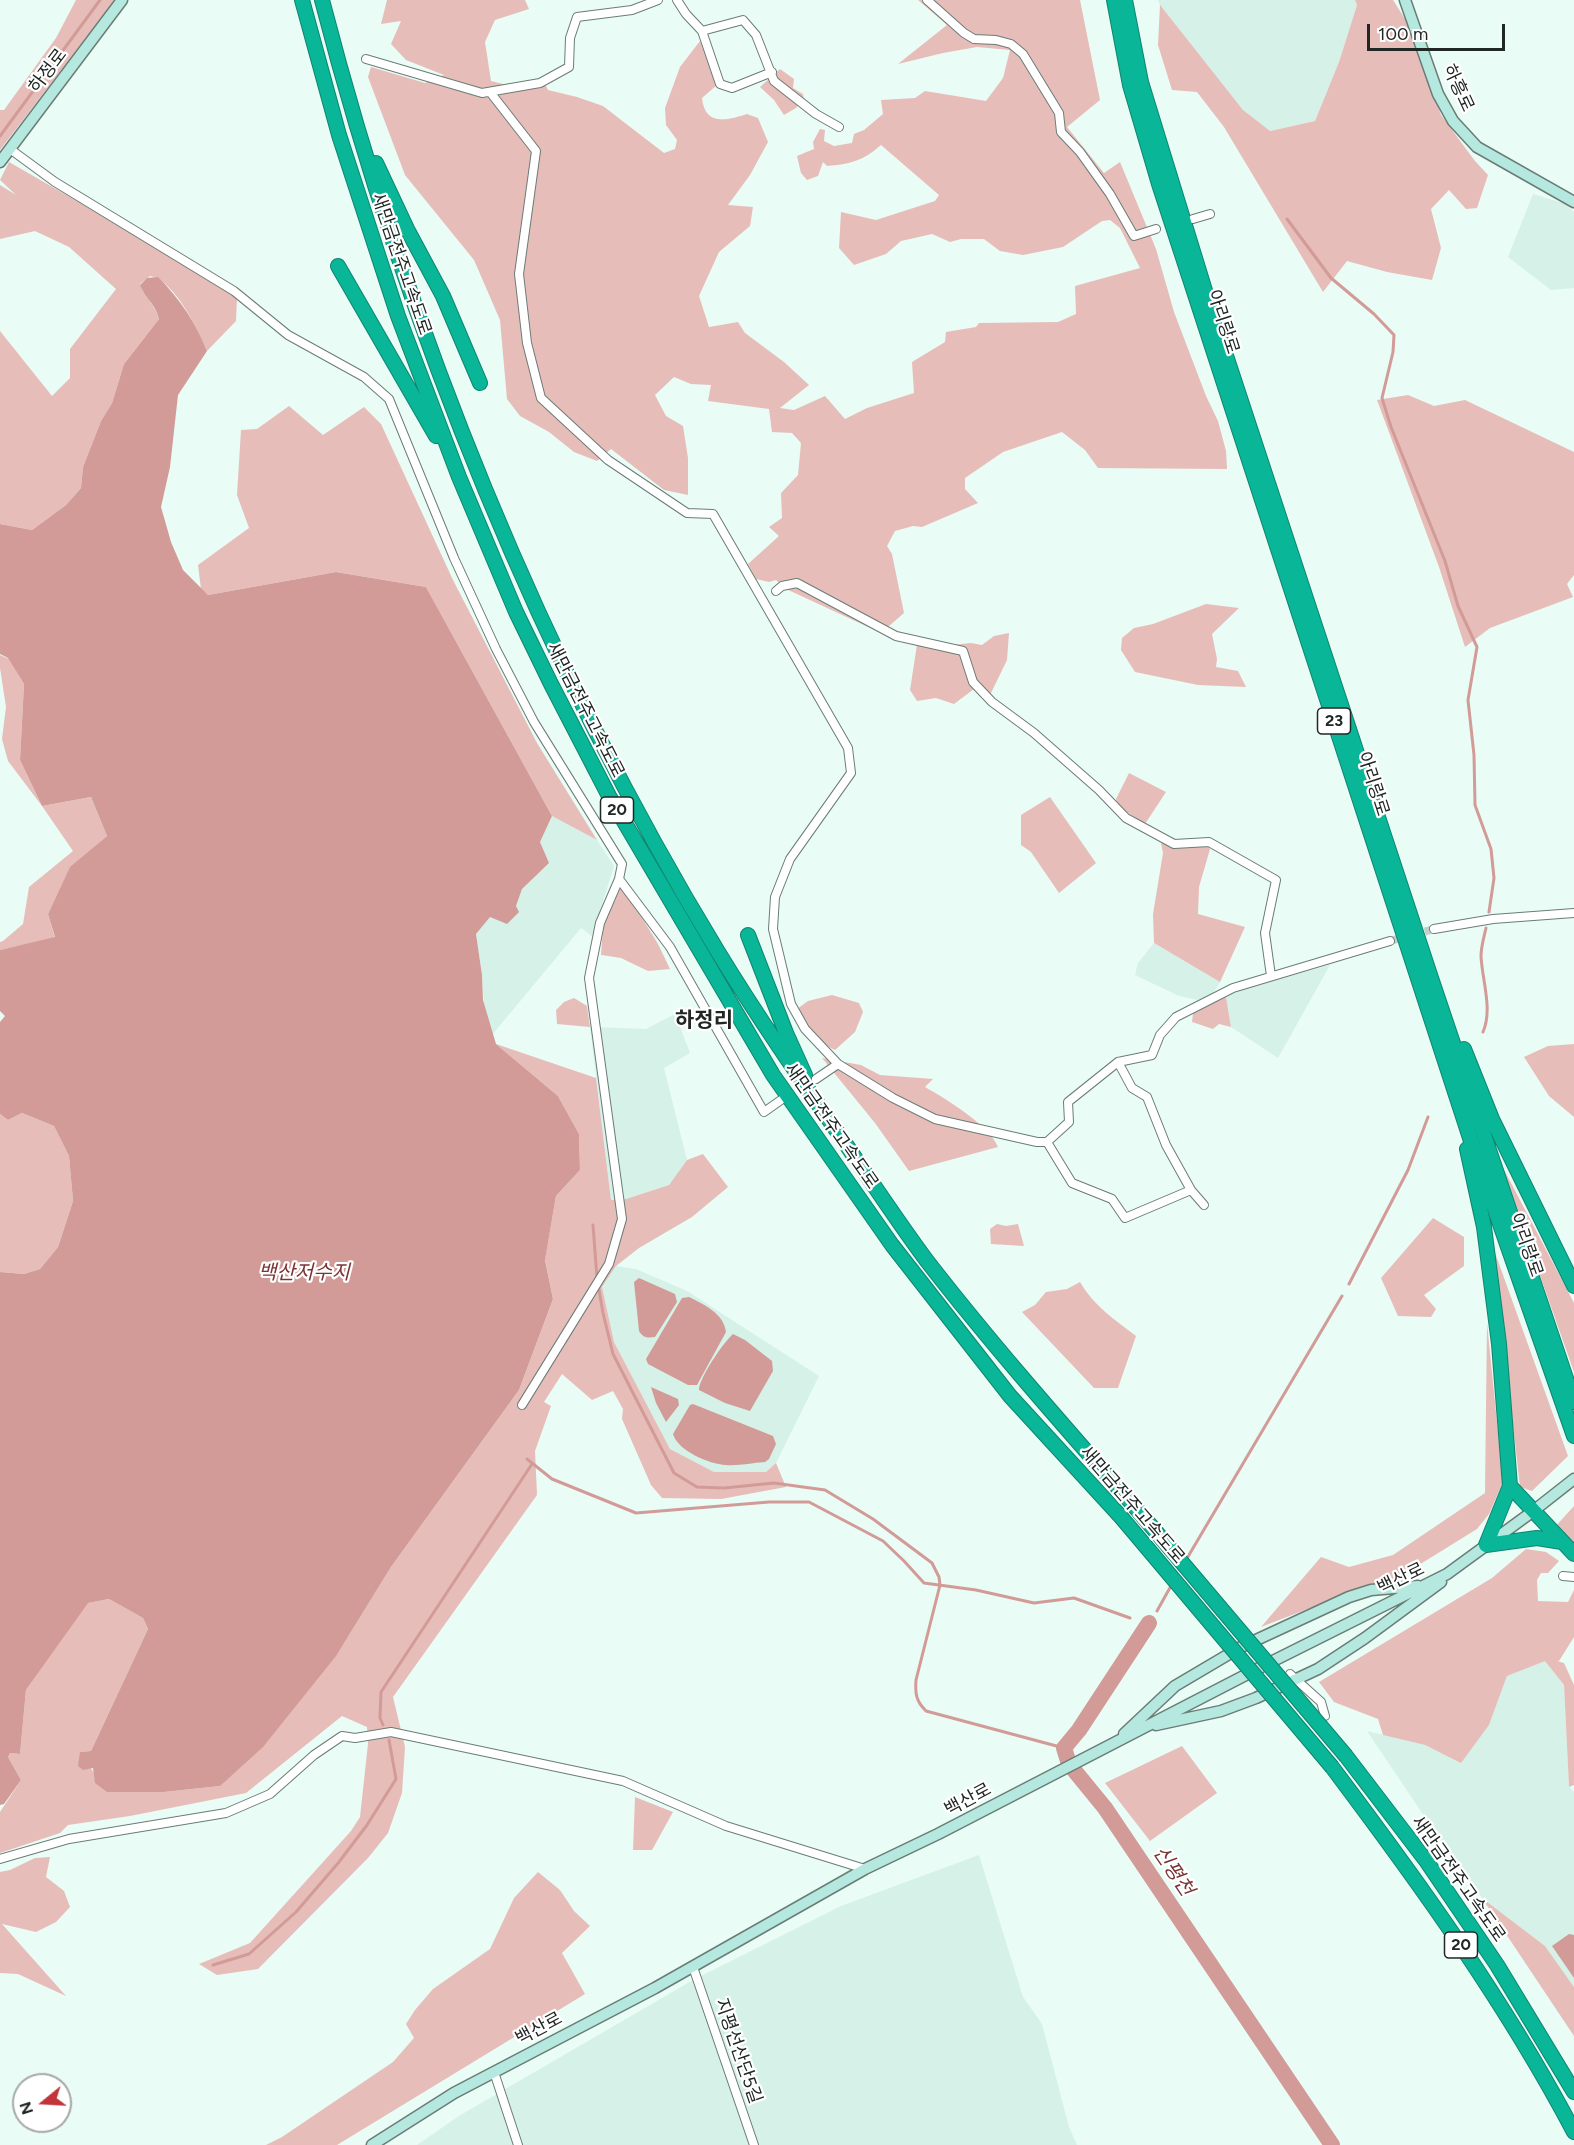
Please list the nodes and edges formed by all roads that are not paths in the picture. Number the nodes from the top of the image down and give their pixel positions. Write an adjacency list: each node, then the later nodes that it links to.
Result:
1 (122, 0): 16 (main road, 하정로)
2 (302, 0): 24 (highway, 새만금전주고속도로 / 20)
3 (322, 0): 13 (highway, 새만금전주고속도로 / 20)
4 (658, 0): 14 (street)
5 (677, 0): 10 (street)
6 (927, 0): 21 (street)
7 (1114, 0): 38 (highway, 아리랑로 / 23)
8 (1125, 0): 32 (highway, 아리랑로 / 23)
9 (1405, 0): 18 (main road, 하흥로)
10 (702, 31): 12 (street); 12 (street)
11 (366, 59): 14 (street)
12 (772, 72): 15 (street)
13 (344, 82): 23 (highway); 37 (highway, 새만금전주고속도로 / 20)
14 (490, 92): 34 (street)
15 (839, 127)
16 (10, 149): 17 (main road, 하정로); 26 (street)
17 (0, 162)
18 (1574, 202)
19 (1210, 214): 20 (street)
20 (1192, 219)
21 (1156, 229)
22 (338, 266): 24 (highway)
23 (480, 383)
24 (459, 477): 65 (highway, 새만금전주고속도로 / 20, bridge)
25 (776, 591): 31 (street)
26 (619, 879): 36 (street); 44 (street)
27 (1574, 913): 28 (street)
28 (1434, 929)
29 (748, 935): 37 (highway)
30 (1390, 941): 31 (street)
31 (1271, 976): 33 (street)
32 (1447, 1027): 42 (highway); 43 (highway, 아리랑로 / 23)
33 (1118, 1062): 39 (street); 40 (street)
34 (838, 1064): 35 (street); 39 (street)
35 (816, 1079)
36 (781, 1101)
37 (820, 1107): 64 (highway, 새만금전주고속도로 / 20, bridge)
38 (1470, 1138): 45 (highway, 아리랑로 / 23); 47 (highway)
39 (1047, 1142): 40 (street)
40 (1191, 1190): 41 (street)
41 (1204, 1205)
42 (1574, 1286)
43 (1574, 1402)
44 (522, 1405)
45 (1574, 1436)
46 (1574, 1479): 48 (main road, 백산로)
47 (1510, 1486): 48 (highway); 50 (highway)
48 (1533, 1512): 49 (highway); 50 (main road, 백산로)
49 (1562, 1542): 50 (highway); 51 (highway)
50 (1486, 1545): 52 (main road, 백산로)
51 (1574, 1554)
52 (1447, 1574): 55 (main road, 백산로); 56 (main road)
53 (1563, 1576): 54 (street)
54 (1574, 1577)
55 (1424, 1586): 58 (main road, 백산로); 59 (main road)
56 (1293, 1676): 57 (street); 58 (main road)
57 (1325, 1716)
58 (1144, 1728): 59 (main road, 백산로)
59 (1116, 1742): 61 (main road, 백산로)
60 (0, 1859): 61 (street)
61 (865, 1869): 62 (main road, 백산로)
62 (693, 1966): 63 (main road, 백산로); 68 (street, 지평선산단5길)
63 (494, 2072): 66 (main road, 백산로); 67 (street)
64 (1574, 2092)
65 (1574, 2132)
66 (372, 2145)
67 (518, 2145)
68 (754, 2145)

